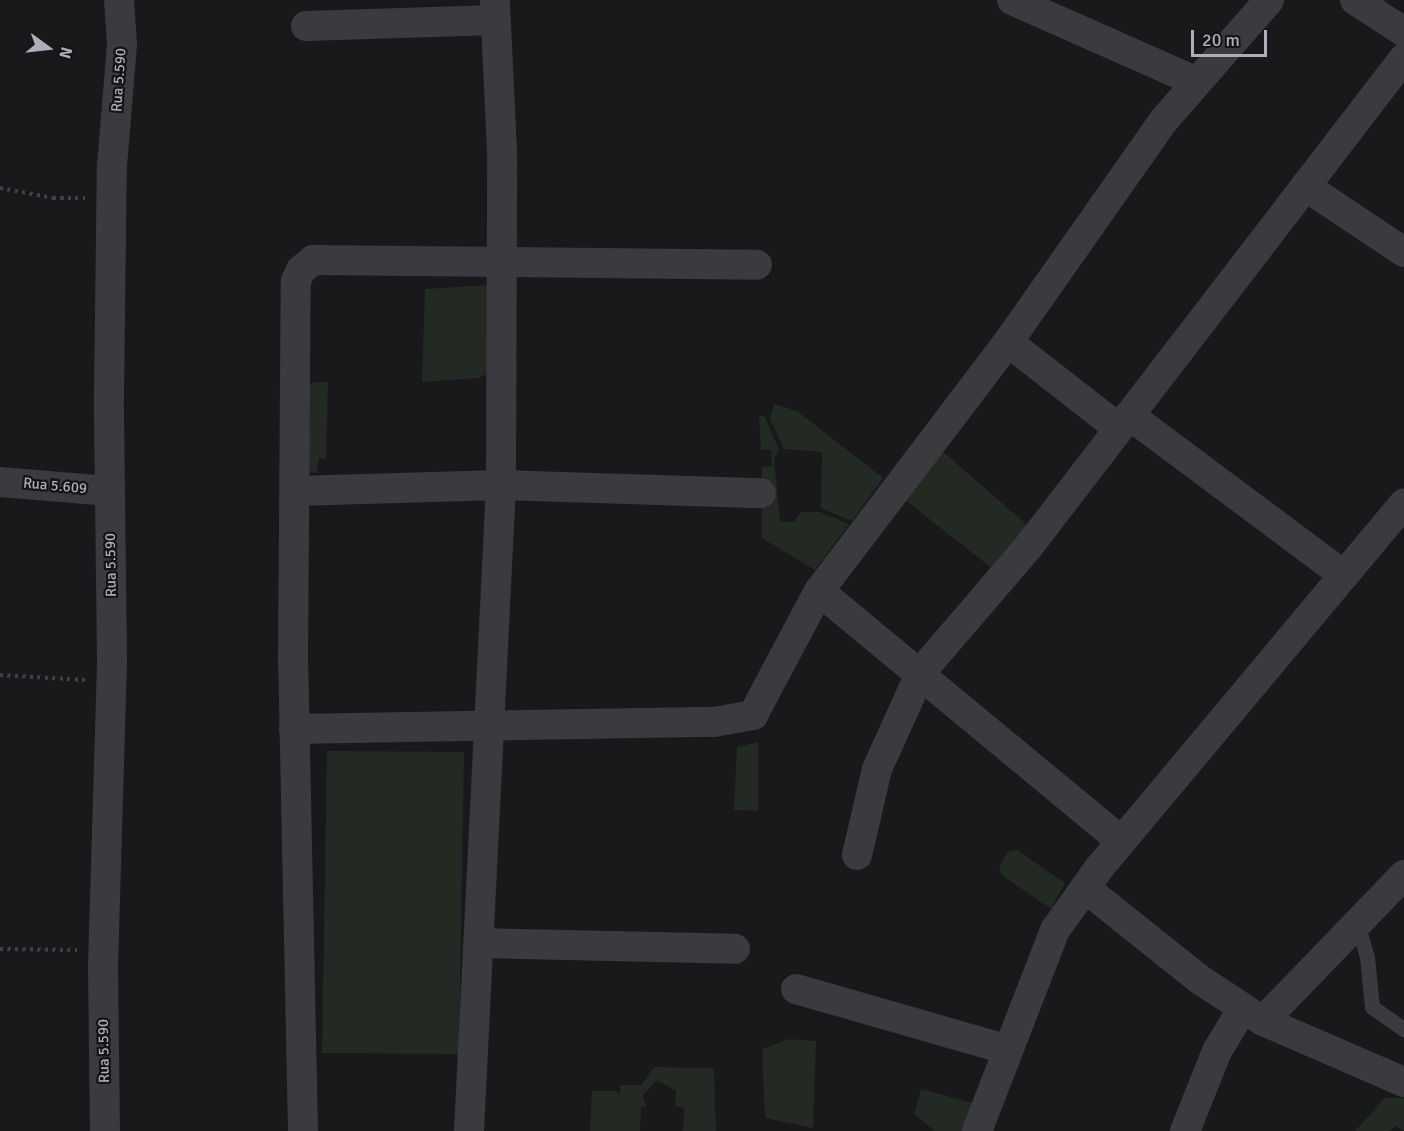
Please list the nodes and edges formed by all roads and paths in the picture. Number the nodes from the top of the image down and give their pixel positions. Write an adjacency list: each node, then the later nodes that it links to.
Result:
1 (119, 0): 12 (street, Rua 5.590)
2 (1012, 0): 9 (street)
3 (1269, 0): 9 (street)
4 (1355, 0): 7 (street)
5 (495, 10): 6 (street); 14 (street)
6 (306, 26)
7 (1404, 32)
8 (1404, 58): 10 (street)
9 (1195, 81): 16 (street)
10 (1305, 186): 13 (street); 17 (street)
11 (0, 188): 12 (path)
12 (112, 201): 20 (street, Rua 5.590)
13 (1404, 252)
14 (502, 259): 15 (street); 19 (street); 21 (street)
15 (756, 265)
16 (1008, 342): 17 (street); 25 (street)
17 (1123, 422): 24 (street); 26 (street)
18 (0, 482): 20 (street, Rua 5.609)
19 (501, 486): 21 (street); 22 (street); 29 (street)
20 (110, 491): 28 (street, Rua 5.590)
21 (295, 491): 30 (street)
22 (761, 493)
23 (1404, 503): 24 (street)
24 (1344, 575): 31 (street)
25 (819, 591): 26 (street); 29 (street)
26 (921, 672): 31 (street); 32 (street)
27 (0, 675): 28 (path)
28 (111, 681): 37 (street, Rua 5.590)
29 (486, 728): 30 (street); 36 (street)
30 (294, 729): 46 (street)
31 (1121, 841): 34 (street)
32 (857, 855)
33 (1404, 875): 35 (street)
34 (1085, 888): 41 (street); 43 (street)
35 (1358, 926): 41 (street); 42 (lane)
36 (480, 942): 39 (street); 47 (street)
37 (104, 948): 38 (path); 45 (street, Rua 5.590)
38 (0, 949)
39 (735, 949)
40 (796, 989): 43 (street)
41 (1253, 1014): 44 (street); 49 (street)
42 (1404, 1029)
43 (1005, 1049): 48 (street)
44 (1404, 1082)
45 (105, 1131)
46 (303, 1131)
47 (469, 1131)
48 (977, 1131)
49 (1185, 1131)

